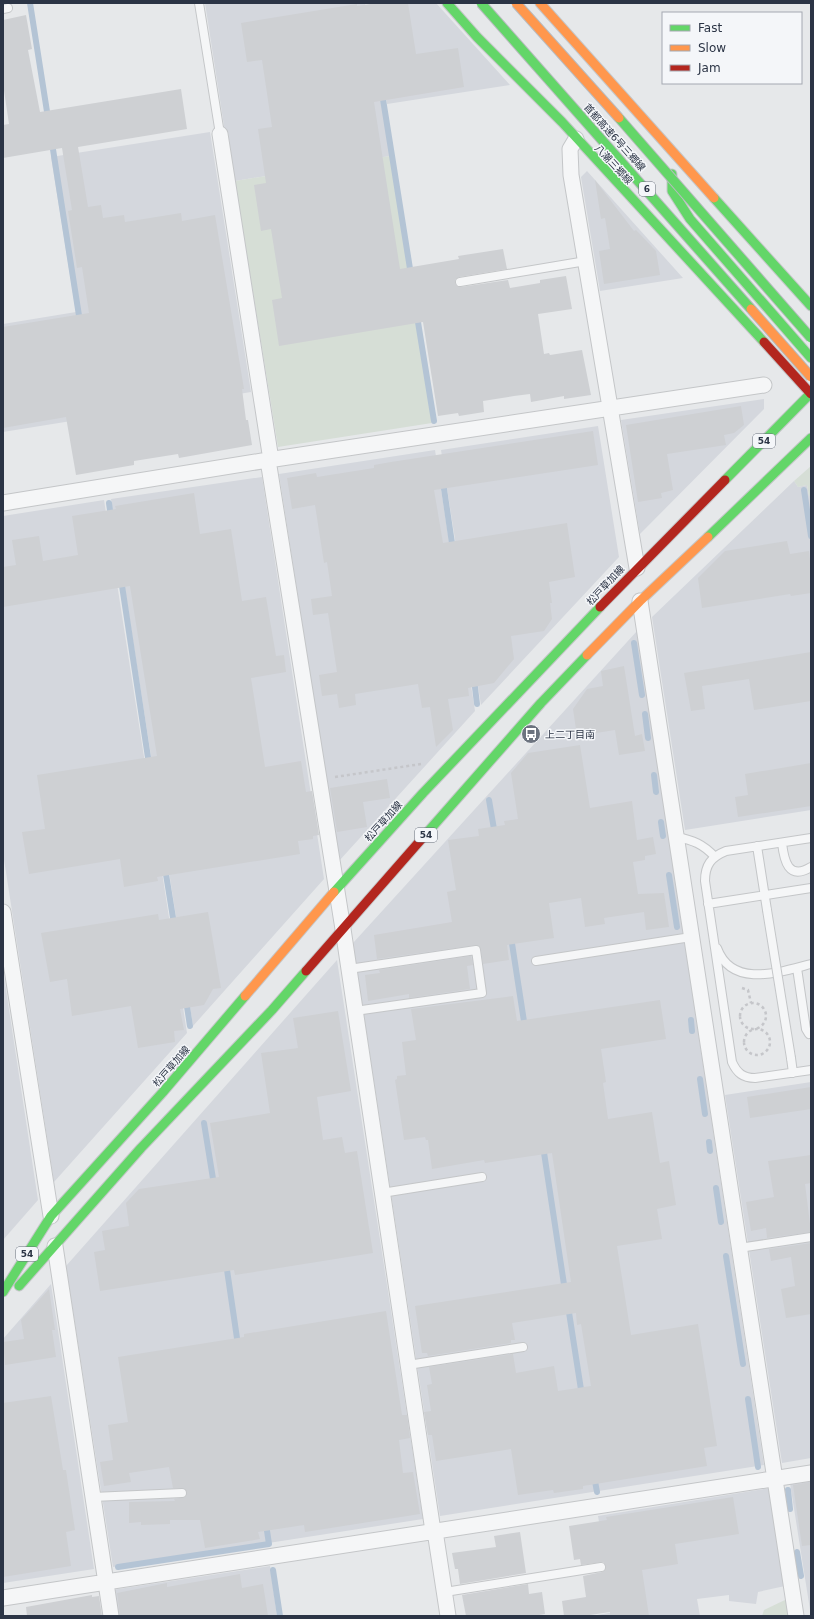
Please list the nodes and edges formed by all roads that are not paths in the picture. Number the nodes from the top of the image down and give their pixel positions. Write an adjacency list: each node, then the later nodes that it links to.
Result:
1 (199, 3): 8 (lane)
2 (447, 3): 7 (main road, 八潮三郷線)
3 (481, 3): 16 (main road, 首都高速6号三郷線 / 6, bridge)
4 (516, 3): 14 (main road, 首都高速6号三郷線, bridge)
5 (544, 6): 6 (main road)
6 (609, 81): 7 (street); 10 (main road)
7 (562, 122): 9 (main road, 八潮三郷線)
8 (220, 134): 21 (street)
9 (576, 139): 11 (street); 18 (main road, 八潮三郷線)
10 (673, 153): 13 (main road); 15 (main road)
11 (586, 262): 12 (lane); 19 (street)
12 (460, 282)
13 (811, 306)
14 (811, 338)
15 (811, 358)
16 (811, 377)
17 (764, 385): 19 (street)
18 (811, 394): 23 (main road, 松戸草加線 / 54)
19 (611, 408): 21 (street); 23 (street)
20 (811, 438): 24 (main road, 松戸草加線 / 54)
21 (269, 460): 22 (street); 32 (street)
22 (3, 503)
23 (637, 568): 32 (main road, 松戸草加線 / 54)
24 (640, 601): 25 (street); 36 (main road, 松戸草加線 / 54)
25 (676, 836): 29 (lane); 37 (street)
26 (811, 838): 27 (lane)
27 (782, 842): 28 (lane); 30 (lane)
28 (757, 846): 29 (lane); 33 (lane)
29 (715, 857): 34 (lane)
30 (811, 867)
31 (811, 888): 33 (lane)
32 (336, 890): 36 (street); 49 (main road, 松戸草加線 / 54)
33 (765, 896): 34 (lane); 46 (lane, bridge)
34 (708, 904): 38 (lane)
35 (3, 912): 49 (street)
36 (343, 929): 42 (street); 51 (main road, 松戸草加線 / 54)
37 (691, 936): 39 (lane); 52 (street)
38 (714, 938): 41 (lane); 46 (lane)
39 (536, 961)
40 (811, 964): 41 (lane)
41 (797, 968): 44 (lane)
42 (349, 969): 43 (street); 43 (lane)
43 (355, 1011): 48 (street)
44 (811, 1033)
45 (811, 1070): 46 (lane)
46 (793, 1072)
47 (482, 1177): 48 (lane)
48 (382, 1193): 55 (street)
49 (51, 1216): 53 (main road, 松戸草加線 / 54)
50 (811, 1237): 52 (lane)
51 (55, 1246): 53 (main road, 松戸草加線 / 54); 59 (street)
52 (739, 1248): 57 (street)
53 (6, 1295)
54 (522, 1347): 55 (lane)
55 (408, 1365): 60 (street)
56 (811, 1473): 57 (street)
57 (774, 1479): 60 (street); 67 (street)
58 (182, 1493): 59 (lane)
59 (93, 1497): 62 (street)
60 (434, 1531): 62 (street); 63 (street)
61 (601, 1567): 63 (lane)
62 (106, 1583): 64 (street); 65 (street)
63 (445, 1592): 66 (street)
64 (3, 1598)
65 (111, 1616)
66 (448, 1616)
67 (796, 1616)

